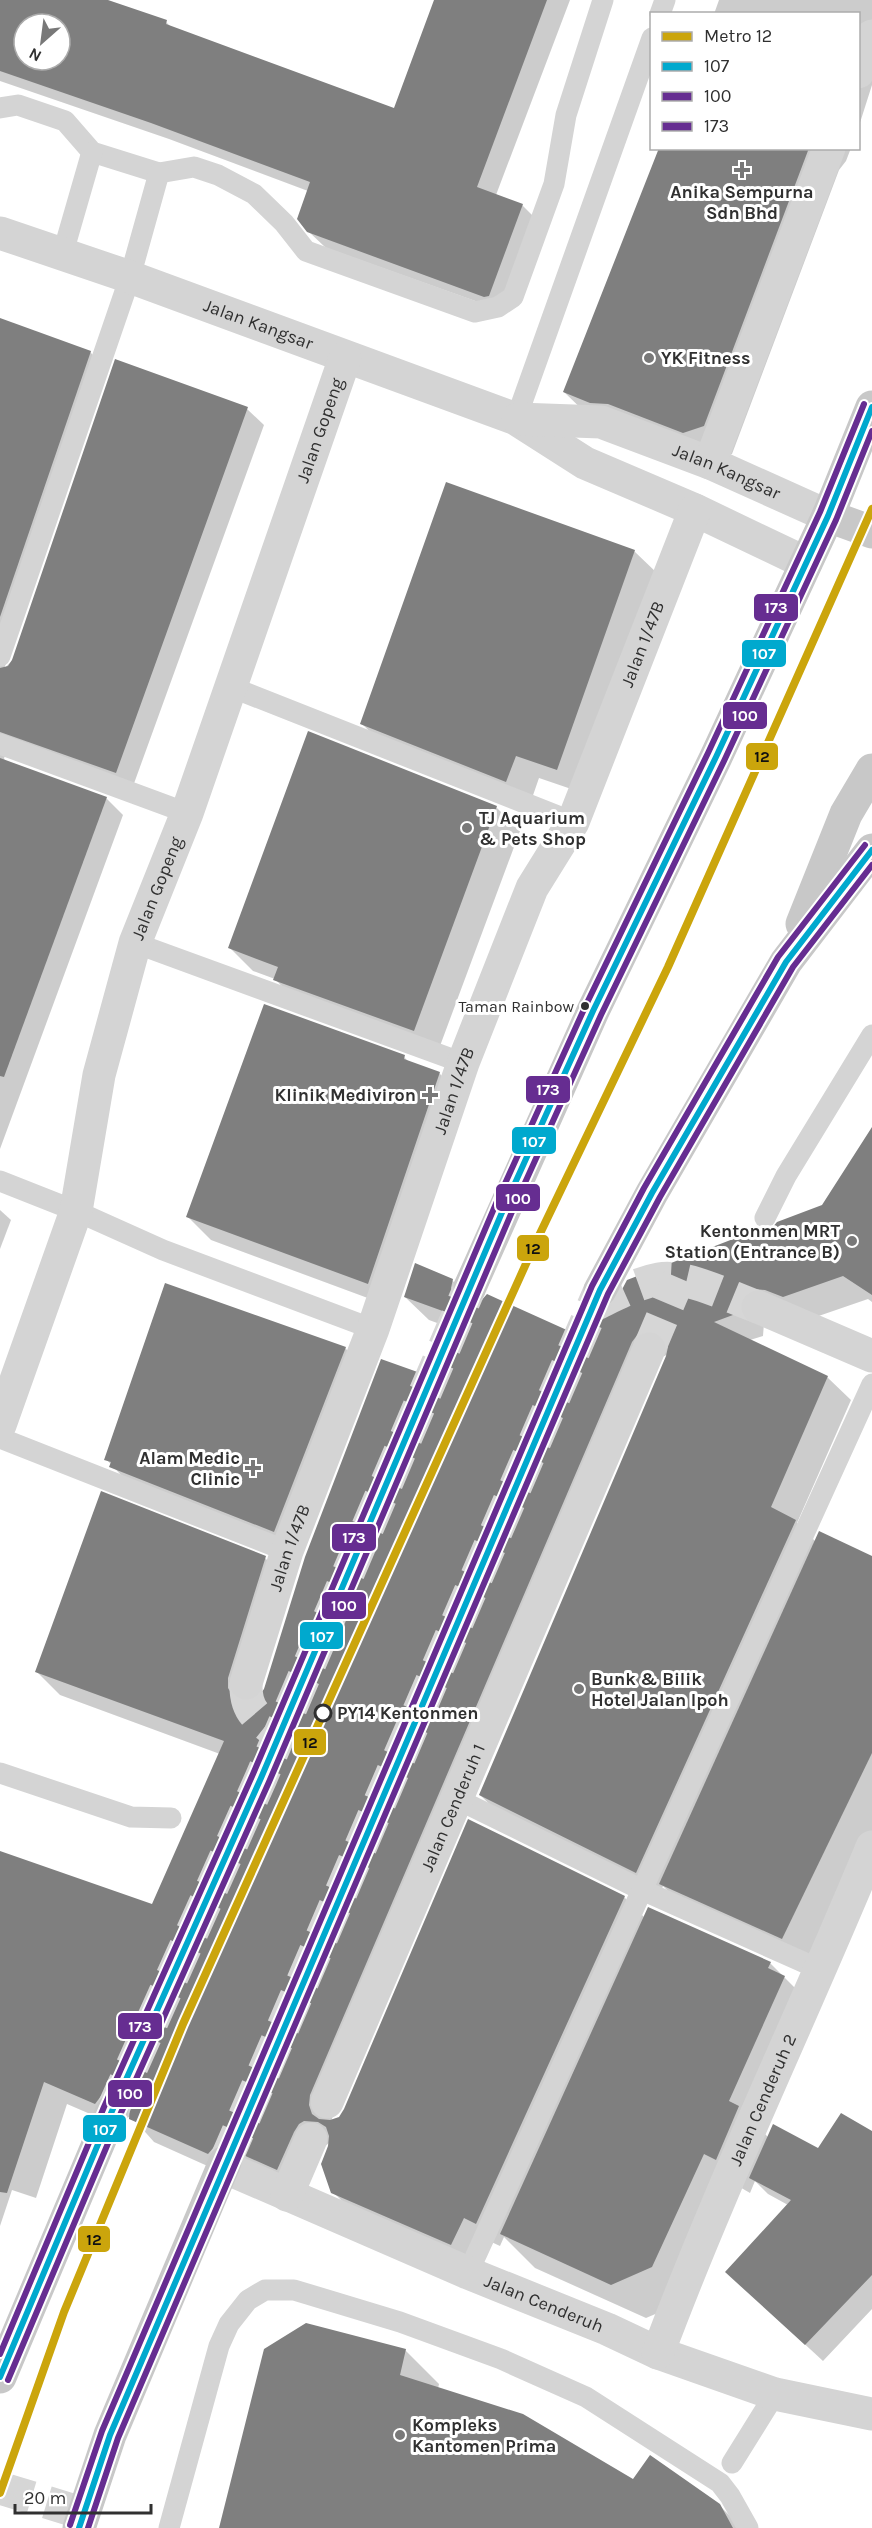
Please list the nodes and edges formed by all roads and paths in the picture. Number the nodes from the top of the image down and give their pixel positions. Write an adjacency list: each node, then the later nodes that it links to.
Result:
1 (603, 0): 8 (lane)
2 (872, 36): 4 (street)
3 (650, 41): 14 (lane)
4 (860, 67)
5 (0, 108): 7 (lane)
6 (828, 150): 15 (street)
7 (92, 152): 8 (lane); 10 (lane)
8 (159, 173): 11 (lane)
9 (0, 233): 10 (street, Jalan Kangsar)
10 (62, 256): 11 (street, Jalan Kangsar)
11 (130, 277): 12 (street, Jalan Kangsar); 20 (lane)
12 (345, 358): 14 (street, Jalan Kangsar); 21 (street, Jalan Gopeng)
13 (872, 407): 17 (main road)
14 (516, 419): 15 (street, Jalan Kangsar); 16 (street, Jalan Kangsar)
15 (710, 463): 17 (street, Jalan Kangsar)
16 (695, 510): 19 (street, Jalan Kangsar); 25 (street, Jalan 1/47B)
17 (828, 516): 18 (main road); 19 (main road)
18 (872, 532)
19 (806, 563): 34 (main road)
20 (0, 656)
21 (231, 687): 24 (street, Jalan Gopeng); 25 (lane)
22 (0, 744): 24 (lane)
23 (872, 770): 28 (main road)
24 (187, 813): 27 (street, Jalan Gopeng)
25 (573, 822): 30 (street, Jalan 1/47B)
26 (872, 850): 28 (main road)
27 (135, 943): 30 (lane); 32 (street, Jalan Gopeng)
28 (786, 963): 35 (main road)
29 (872, 1035): 33 (lane)
30 (463, 1063): 37 (street, Jalan 1/47B)
31 (0, 1181): 32 (lane)
32 (76, 1211): 37 (lane); 41 (street, Jalan Gopeng)
33 (765, 1218)
34 (470, 1287)
35 (600, 1290)
36 (771, 1307): 39 (street)
37 (373, 1329): 43 (street, Jalan 1/47B)
38 (649, 1349): 46 (street, Jalan Cenderuh 1)
39 (872, 1356)
40 (872, 1384): 49 (lane)
41 (0, 1425)
42 (0, 1438): 43 (lane)
43 (287, 1551): 44 (street, Jalan 1/47B)
44 (246, 1683)
45 (0, 1773): 47 (lane)
46 (457, 1799): 49 (lane); 51 (street, Jalan Cenderuh 1)
47 (171, 1818)
48 (872, 1847): 50 (street, Jalan Cenderuh 2)
49 (642, 1890): 50 (lane); 56 (lane)
50 (821, 1970): 58 (street, Jalan Cenderuh 2)
51 (327, 2102)
52 (112, 2111): 57 (main road)
53 (311, 2139): 55 (street)
54 (225, 2164): 55 (street, Jalan Cenderuh); 63 (main road)
55 (287, 2195): 56 (street, Jalan Cenderuh)
56 (468, 2273): 58 (street, Jalan Cenderuh)
57 (7, 2348): 59 (main road)
58 (658, 2353): 60 (street, Jalan Cenderuh)
59 (0, 2377)
60 (775, 2394): 61 (street, Jalan Cenderuh); 62 (lane)
61 (872, 2414)
62 (732, 2463)
63 (79, 2528)
64 (169, 2528): 65 (lane)
65 (748, 2528)

